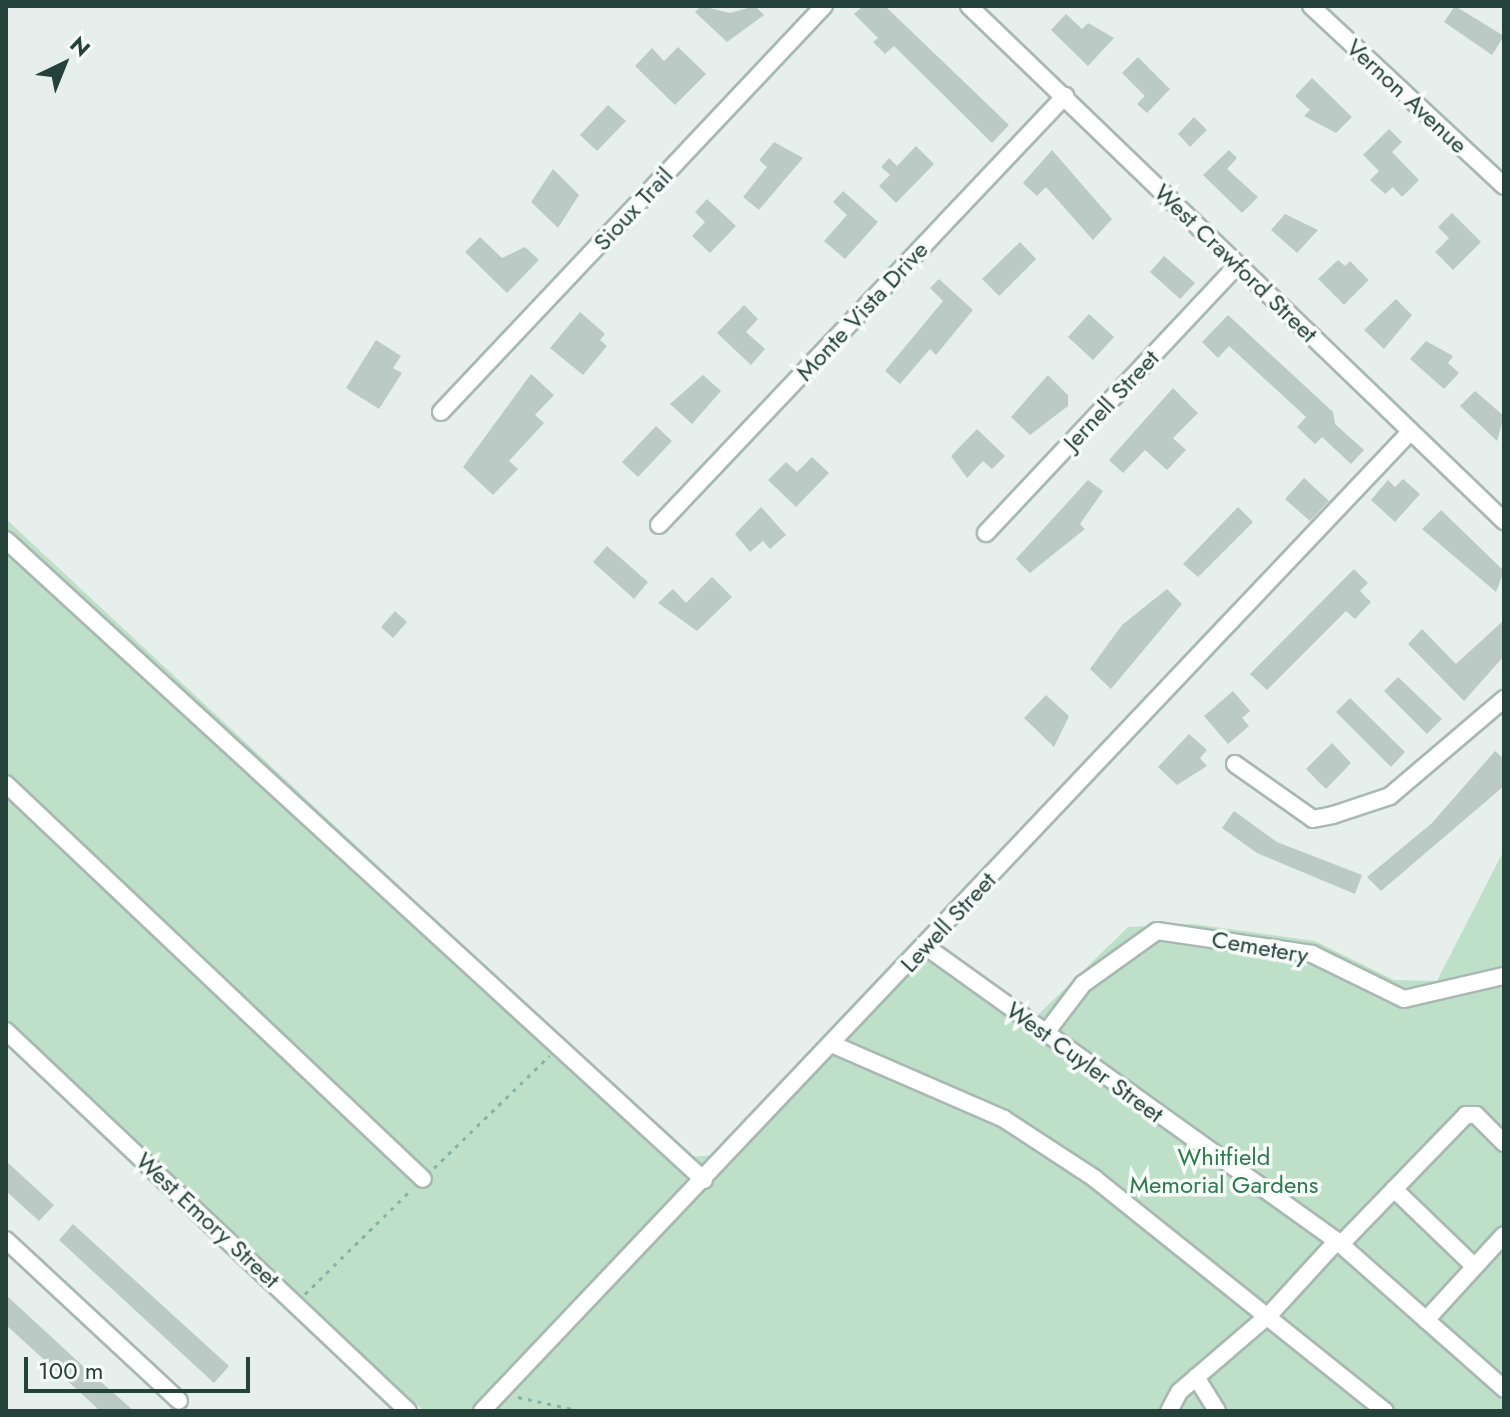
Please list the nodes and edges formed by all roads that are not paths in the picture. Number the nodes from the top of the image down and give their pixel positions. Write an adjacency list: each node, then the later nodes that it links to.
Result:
1 (824, 6): 7 (street, Sioux Trail)
2 (969, 6): 4 (street, West Crawford Street)
3 (1311, 6): 5 (street, Vernon Avenue)
4 (1065, 96): 6 (street, West Crawford Street); 10 (street, Monte Vista Drive)
5 (1504, 186)
6 (1237, 266): 8 (street, West Crawford Street); 11 (street, Jernell Street)
7 (441, 412)
8 (1411, 431): 9 (street, West Crawford Street); 16 (street, Lewell Street)
9 (1504, 521)
10 (659, 525)
11 (986, 533)
12 (6, 540): 23 (street)
13 (1504, 699): 14 (street)
14 (1235, 764)
15 (6, 784): 22 (street)
16 (925, 946): 19 (street, West Cuyler Street); 20 (street, Lewell Street)
17 (1504, 976): 19 (street, Cemetery)
18 (6, 1031): 34 (street, West Emory Street)
19 (1045, 1034): 27 (street, West Cuyler Street)
20 (834, 1045): 23 (street, Lewell Street); 29 (street)
21 (1504, 1143): 24 (street)
22 (423, 1179)
23 (704, 1180): 35 (street, Lewell Street)
24 (1394, 1189): 27 (street); 28 (street)
25 (1504, 1235): 28 (street)
26 (6, 1240): 33 (street)
27 (1339, 1243): 29 (street); 30 (street, West Cuyler Street)
28 (1475, 1267): 30 (street)
29 (1270, 1314): 31 (street); 38 (street)
30 (1426, 1320): 32 (street, West Cuyler Street)
31 (1196, 1377): 36 (street); 37 (street)
32 (1504, 1389)
33 (179, 1401)
34 (408, 1411)
35 (482, 1411)
36 (1169, 1411)
37 (1217, 1411)
38 (1385, 1411)

